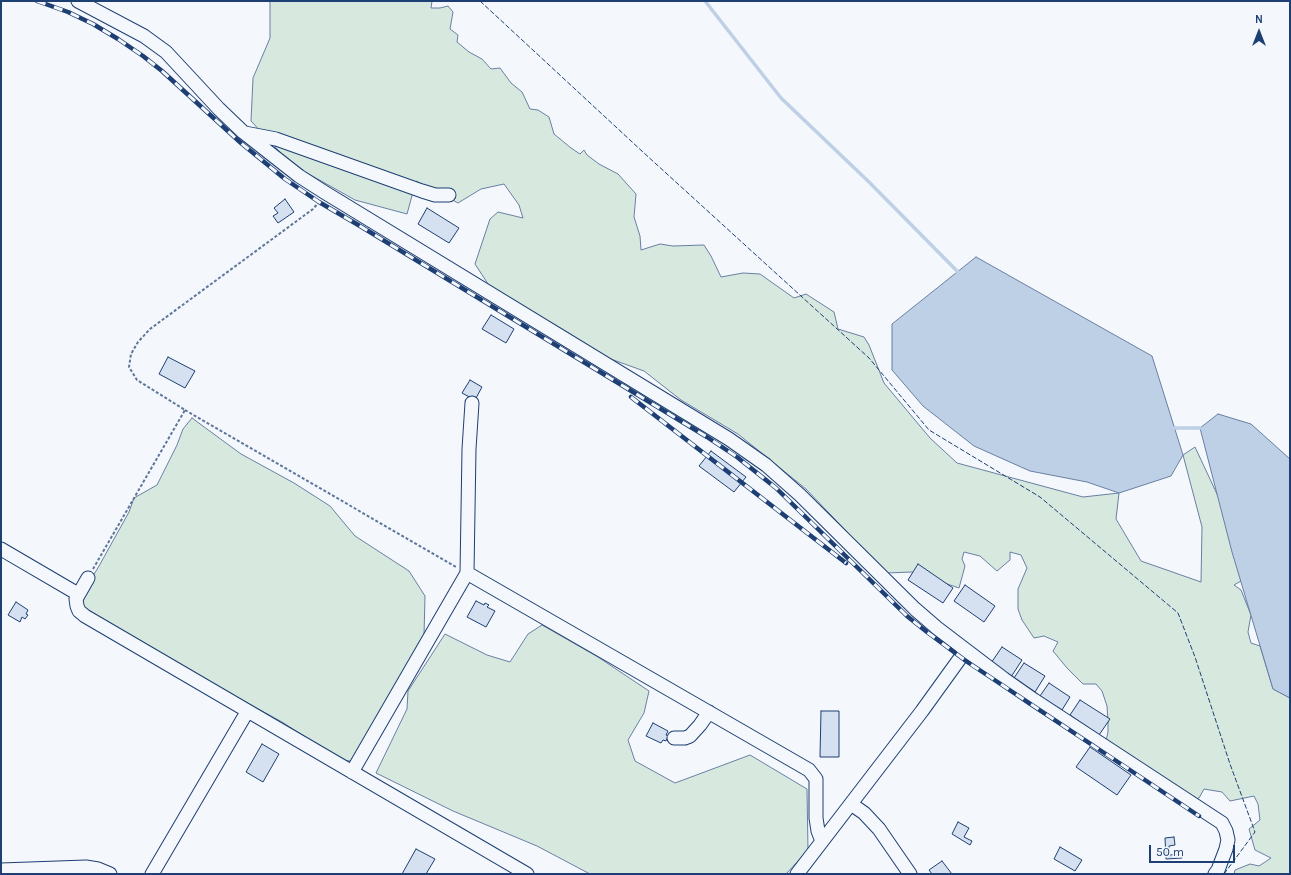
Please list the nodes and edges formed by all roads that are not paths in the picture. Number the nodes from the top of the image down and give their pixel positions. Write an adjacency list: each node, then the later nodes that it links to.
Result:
1 (78, 1): 2 (lane)
2 (243, 132): 3 (lane); 9 (lane)
3 (449, 195)
4 (472, 403): 6 (lane)
5 (1, 549): 8 (lane)
6 (467, 573): 11 (lane); 13 (lane)
7 (88, 578): 8 (lane)
8 (78, 594): 10 (lane)
9 (966, 650): 14 (lane); 22 (lane)
10 (247, 712): 13 (lane); 18 (lane)
11 (709, 712): 12 (lane); 15 (lane)
12 (674, 738)
13 (352, 772): 19 (lane)
14 (852, 804): 15 (lane); 21 (lane)
15 (822, 841): 20 (lane)
16 (1, 870): 17 (lane)
17 (110, 874)
18 (152, 874)
19 (526, 874)
20 (798, 874)
21 (910, 874)
22 (1215, 874)

